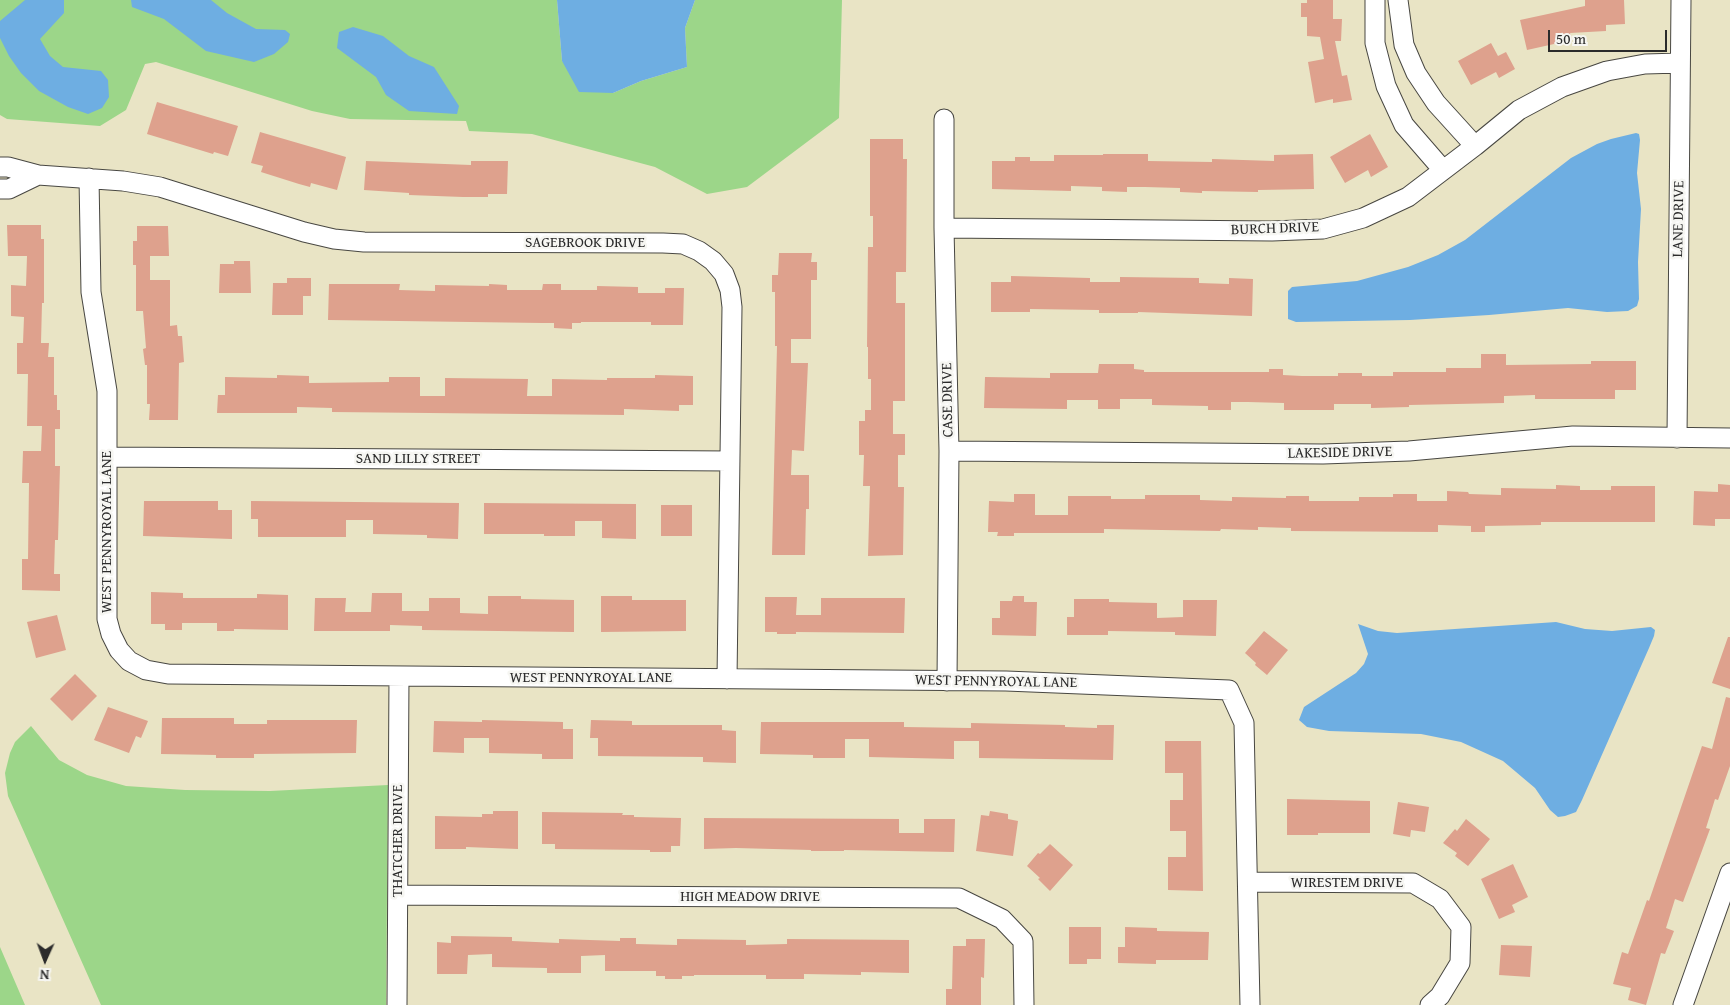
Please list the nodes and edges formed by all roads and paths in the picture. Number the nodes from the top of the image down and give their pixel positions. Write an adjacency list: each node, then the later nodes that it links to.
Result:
1 (1375, 0): 8 (street)
2 (1398, 0): 6 (street)
3 (1681, 0): 4 (street, LANE DRIVE)
4 (1680, 63): 6 (street, BURCH DRIVE); 13 (street, LANE DRIVE)
5 (944, 119): 12 (street, CASE DRIVE)
6 (1475, 146): 8 (street, BURCH DRIVE)
7 (0, 167): 9 (street, SAGEBROOK DRIVE)
8 (1443, 170): 12 (street, BURCH DRIVE)
9 (38, 175): 10 (street, SAGEBROOK DRIVE); 11 (street, SAGEBROOK DRIVE)
10 (89, 178): 16 (street, WEST PENNYROYAL LANE); 17 (street, SAGEBROOK DRIVE)
11 (0, 189)
12 (944, 228): 15 (street, CASE DRIVE)
13 (1677, 438): 14 (street, LAKESIDE DRIVE); 15 (street, LAKESIDE DRIVE)
14 (1730, 438)
15 (949, 451): 20 (street, CASE DRIVE)
16 (107, 457): 17 (street, SAND LILLY STREET); 18 (street, WEST PENNYROYAL LANE)
17 (730, 461): 19 (street, SAGEBROOK DRIVE)
18 (399, 676): 19 (street, WEST PENNYROYAL LANE); 23 (street, THATCHER DRIVE)
19 (727, 679): 20 (street, WEST PENNYROYAL LANE)
20 (946, 681): 22 (street, WEST PENNYROYAL LANE)
21 (1730, 873): 28 (street)
22 (1248, 882): 26 (street, WEST PENNYROYAL LANE); 27 (street, WIRESTEM DRIVE)
23 (398, 895): 24 (street, THATCHER DRIVE); 25 (street, HIGH MEADOW DRIVE)
24 (397, 1005)
25 (1024, 1005)
26 (1250, 1005)
27 (1430, 1005)
28 (1684, 1005)

